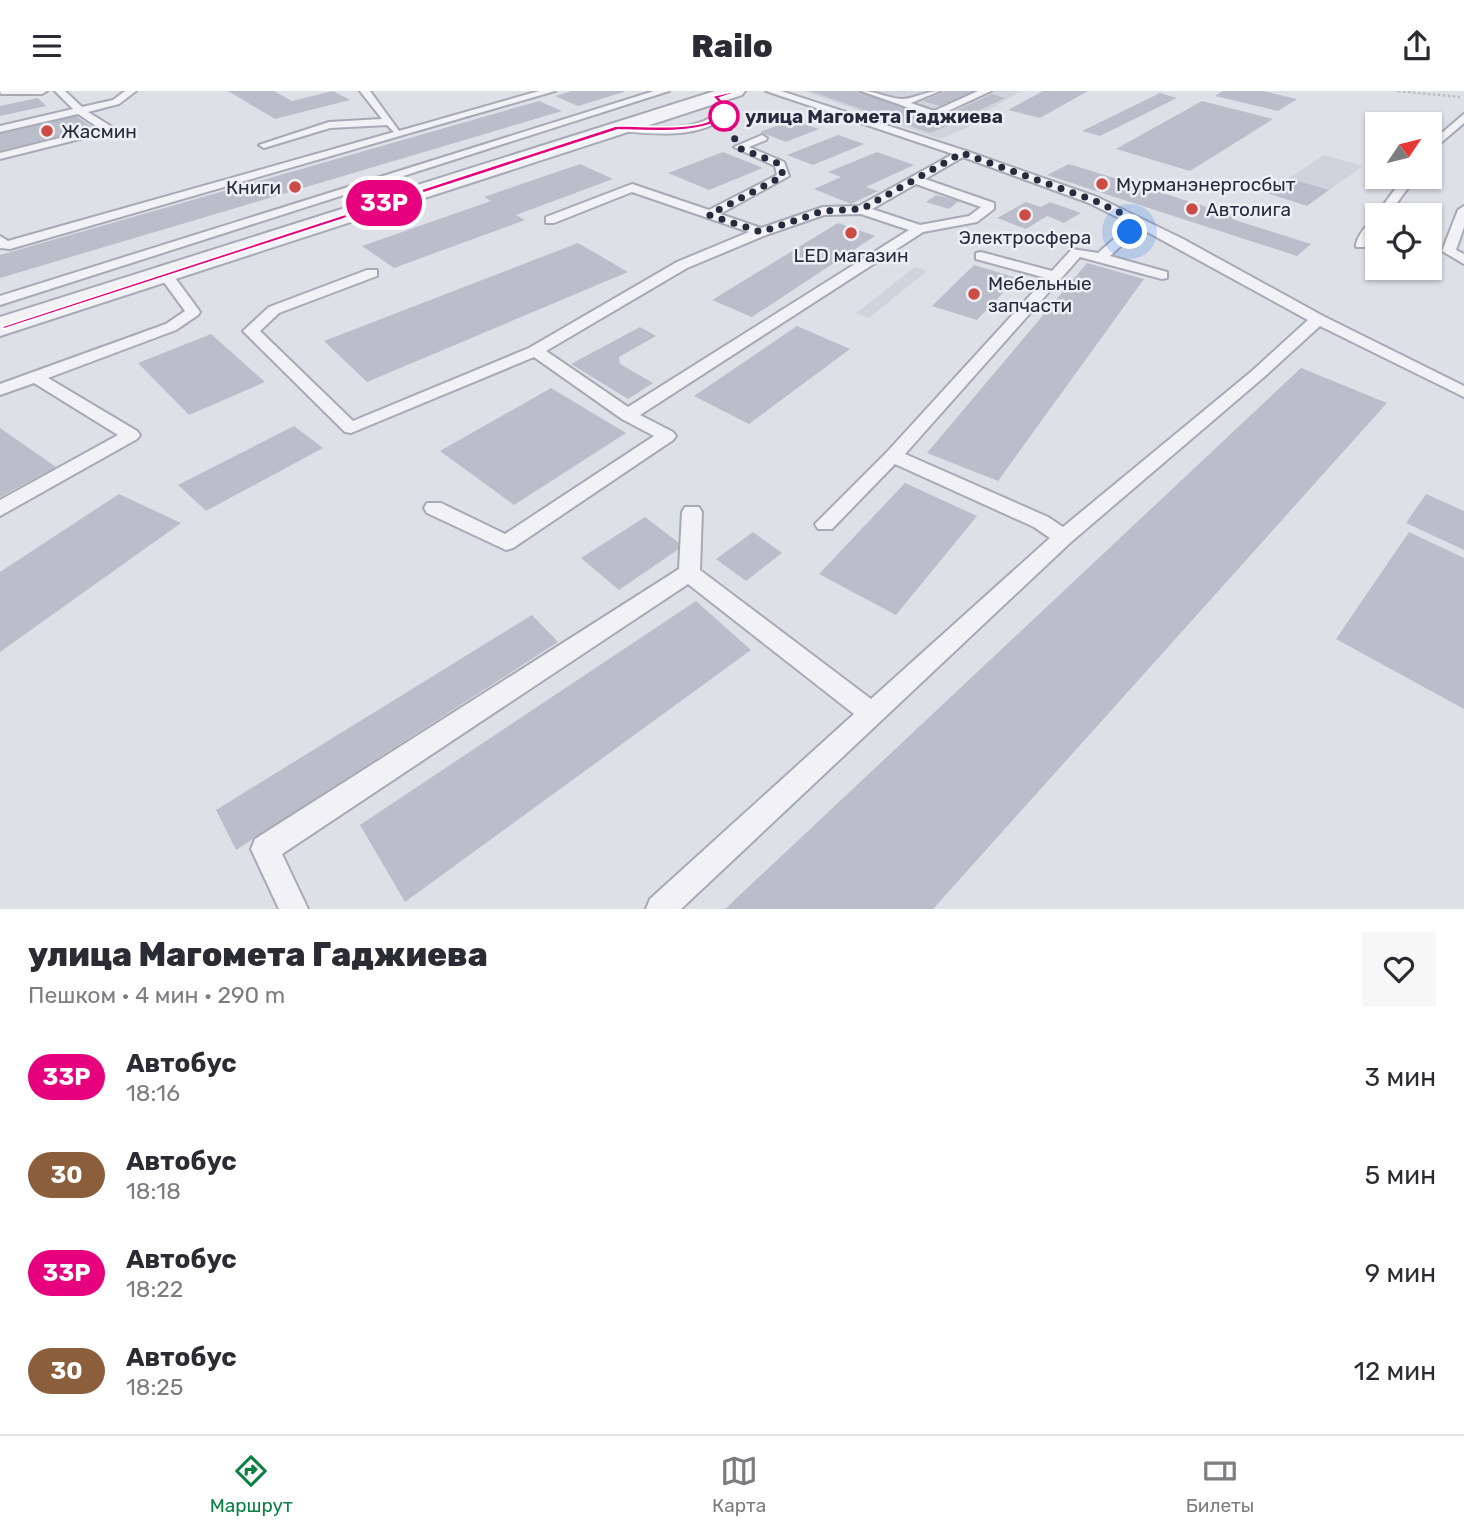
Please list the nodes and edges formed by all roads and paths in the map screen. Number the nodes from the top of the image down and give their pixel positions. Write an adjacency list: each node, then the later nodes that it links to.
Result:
1 (1, 91): 2 (lane)
2 (42, 91)
3 (60, 91): 16 (lane)
4 (131, 91): 16 (lane)
5 (365, 91): 18 (lane)
6 (550, 91): 20 (lane)
7 (664, 91): 47 (lane)
8 (735, 91): 44 (street)
9 (771, 91): 24 (lane)
10 (866, 91): 15 (lane)
11 (934, 91): 15 (lane)
12 (986, 91): 15 (lane)
13 (1398, 91): 14 (path)
14 (1464, 97)
15 (902, 103)
16 (80, 111): 19 (lane); 25 (lane)
17 (1464, 117): 22 (lane)
18 (387, 122): 20 (lane); 23 (lane)
19 (0, 129)
20 (398, 133): 37 (lane)
21 (762, 138): 29 (lane)
22 (1442, 138)
23 (264, 145)
24 (962, 153): 26 (lane); 31 (lane)
25 (0, 156)
26 (914, 179): 27 (lane); 32 (lane)
27 (862, 209): 32 (lane); 34 (lane)
28 (1464, 210): 33 (lane)
29 (709, 215): 30 (lane); 34 (lane)
30 (550, 220)
31 (1140, 222): 38 (lane); 41 (lane)
32 (919, 229): 54 (lane)
33 (1460, 231): 42 (lane)
34 (761, 232): 50 (lane)
35 (1195, 238): 38 (lane)
36 (1365, 238): 39 (lane)
37 (0, 240)
38 (1178, 242): 48 (lane)
39 (1361, 244)
40 (981, 256): 46 (lane)
41 (1101, 258): 45 (lane); 46 (lane)
42 (1464, 260)
43 (372, 273): 50 (lane)
44 (165, 274): 49 (street); 51 (lane)
45 (1162, 275)
46 (1055, 276): 55 (lane)
47 (0, 301)
48 (1318, 319): 53 (lane); 60 (lane)
49 (0, 327)
50 (535, 351): 54 (lane)
51 (34, 376): 52 (lane); 57 (lane)
52 (0, 390)
53 (1464, 392)
54 (628, 415): 56 (lane)
55 (893, 456): 59 (lane); 60 (lane)
56 (434, 508)
57 (0, 509)
58 (692, 512): 61 (lane)
59 (825, 524)
60 (1063, 537): 62 (lane)
61 (689, 573): 62 (lane); 63 (lane)
62 (872, 714): 64 (lane)
63 (294, 909)
64 (660, 909)

